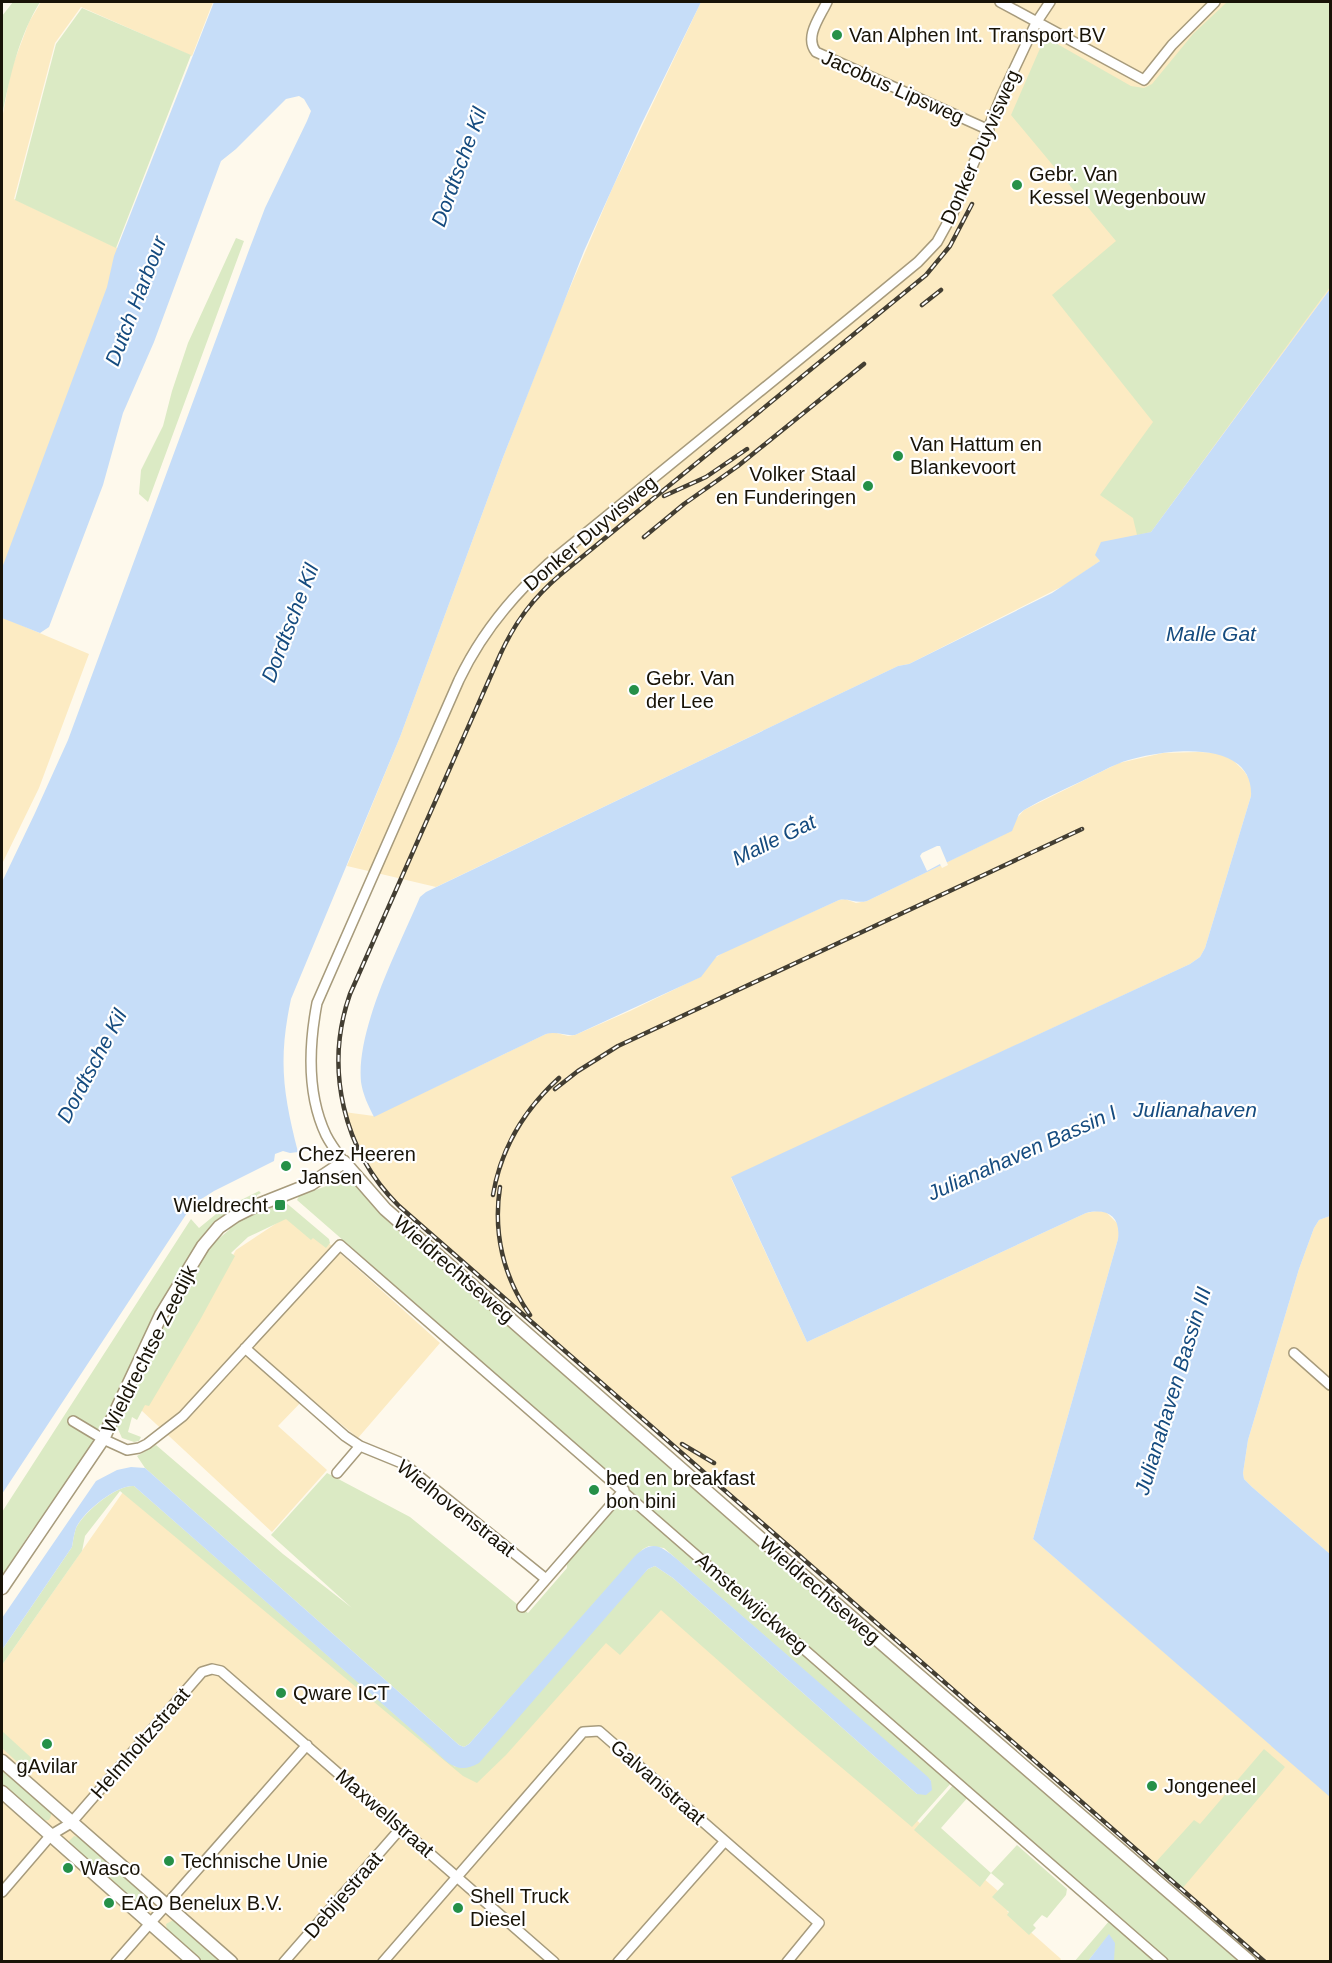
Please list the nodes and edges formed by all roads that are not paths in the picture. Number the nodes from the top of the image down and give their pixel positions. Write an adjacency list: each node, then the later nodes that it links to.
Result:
1 (827, 2): 6 (street, Jacobus Lipsweg)
2 (1000, 2): 5 (street)
3 (1050, 2): 5 (street, Donker Duyvisweg)
4 (1215, 2): 5 (street)
5 (1036, 23): 6 (street, Donker Duyvisweg)
6 (988, 129): 7 (street, Donker Duyvisweg)
7 (344, 1162): 12 (street, Wieldrechtse Zeedijk); 40 (street, Wieldrechtseweg)
8 (245, 1348): 12 (street); 13 (street, Wielhovenstraat); 15 (street, Amstelwijckweg)
9 (1294, 1353): 10 (street)
10 (1330, 1384)
11 (73, 1421): 12 (street)
12 (103, 1439): 17 (street, Wieldrechtse Zeedijk)
13 (360, 1446): 14 (street); 16 (street, Wielhovenstraat)
14 (337, 1473)
15 (624, 1490): 16 (street); 39 (street, Amstelwijckweg)
16 (546, 1579): 18 (street)
17 (2, 1588)
18 (522, 1607)
19 (212, 1669): 20 (street, Maxwellstraat); 23 (street, Helmholtzstraat)
20 (307, 1745): 24 (street, Maxwellstraat); 29 (street)
21 (2, 1761): 23 (street)
22 (2, 1792): 25 (street)
23 (71, 1823): 25 (street, Helmholtzstraat); 29 (street)
24 (401, 1828): 27 (street, Maxwellstraat); 34 (street, Debijestraat)
25 (51, 1835): 28 (street, Helmholtzstraat); 30 (street)
26 (725, 1841): 27 (street, Galvanistraat); 37 (street); 38 (street, Galvanistraat)
27 (458, 1877): 35 (street, Galvanistraat); 36 (street, Maxwellstraat)
28 (2, 1892)
29 (167, 1906): 30 (street); 33 (street)
30 (150, 1923): 31 (street); 32 (street)
31 (116, 1962)
32 (194, 1962)
33 (231, 1962)
34 (284, 1962)
35 (383, 1962)
36 (555, 1962)
37 (618, 1962)
38 (787, 1962)
39 (1163, 1962)
40 (1250, 1962)

